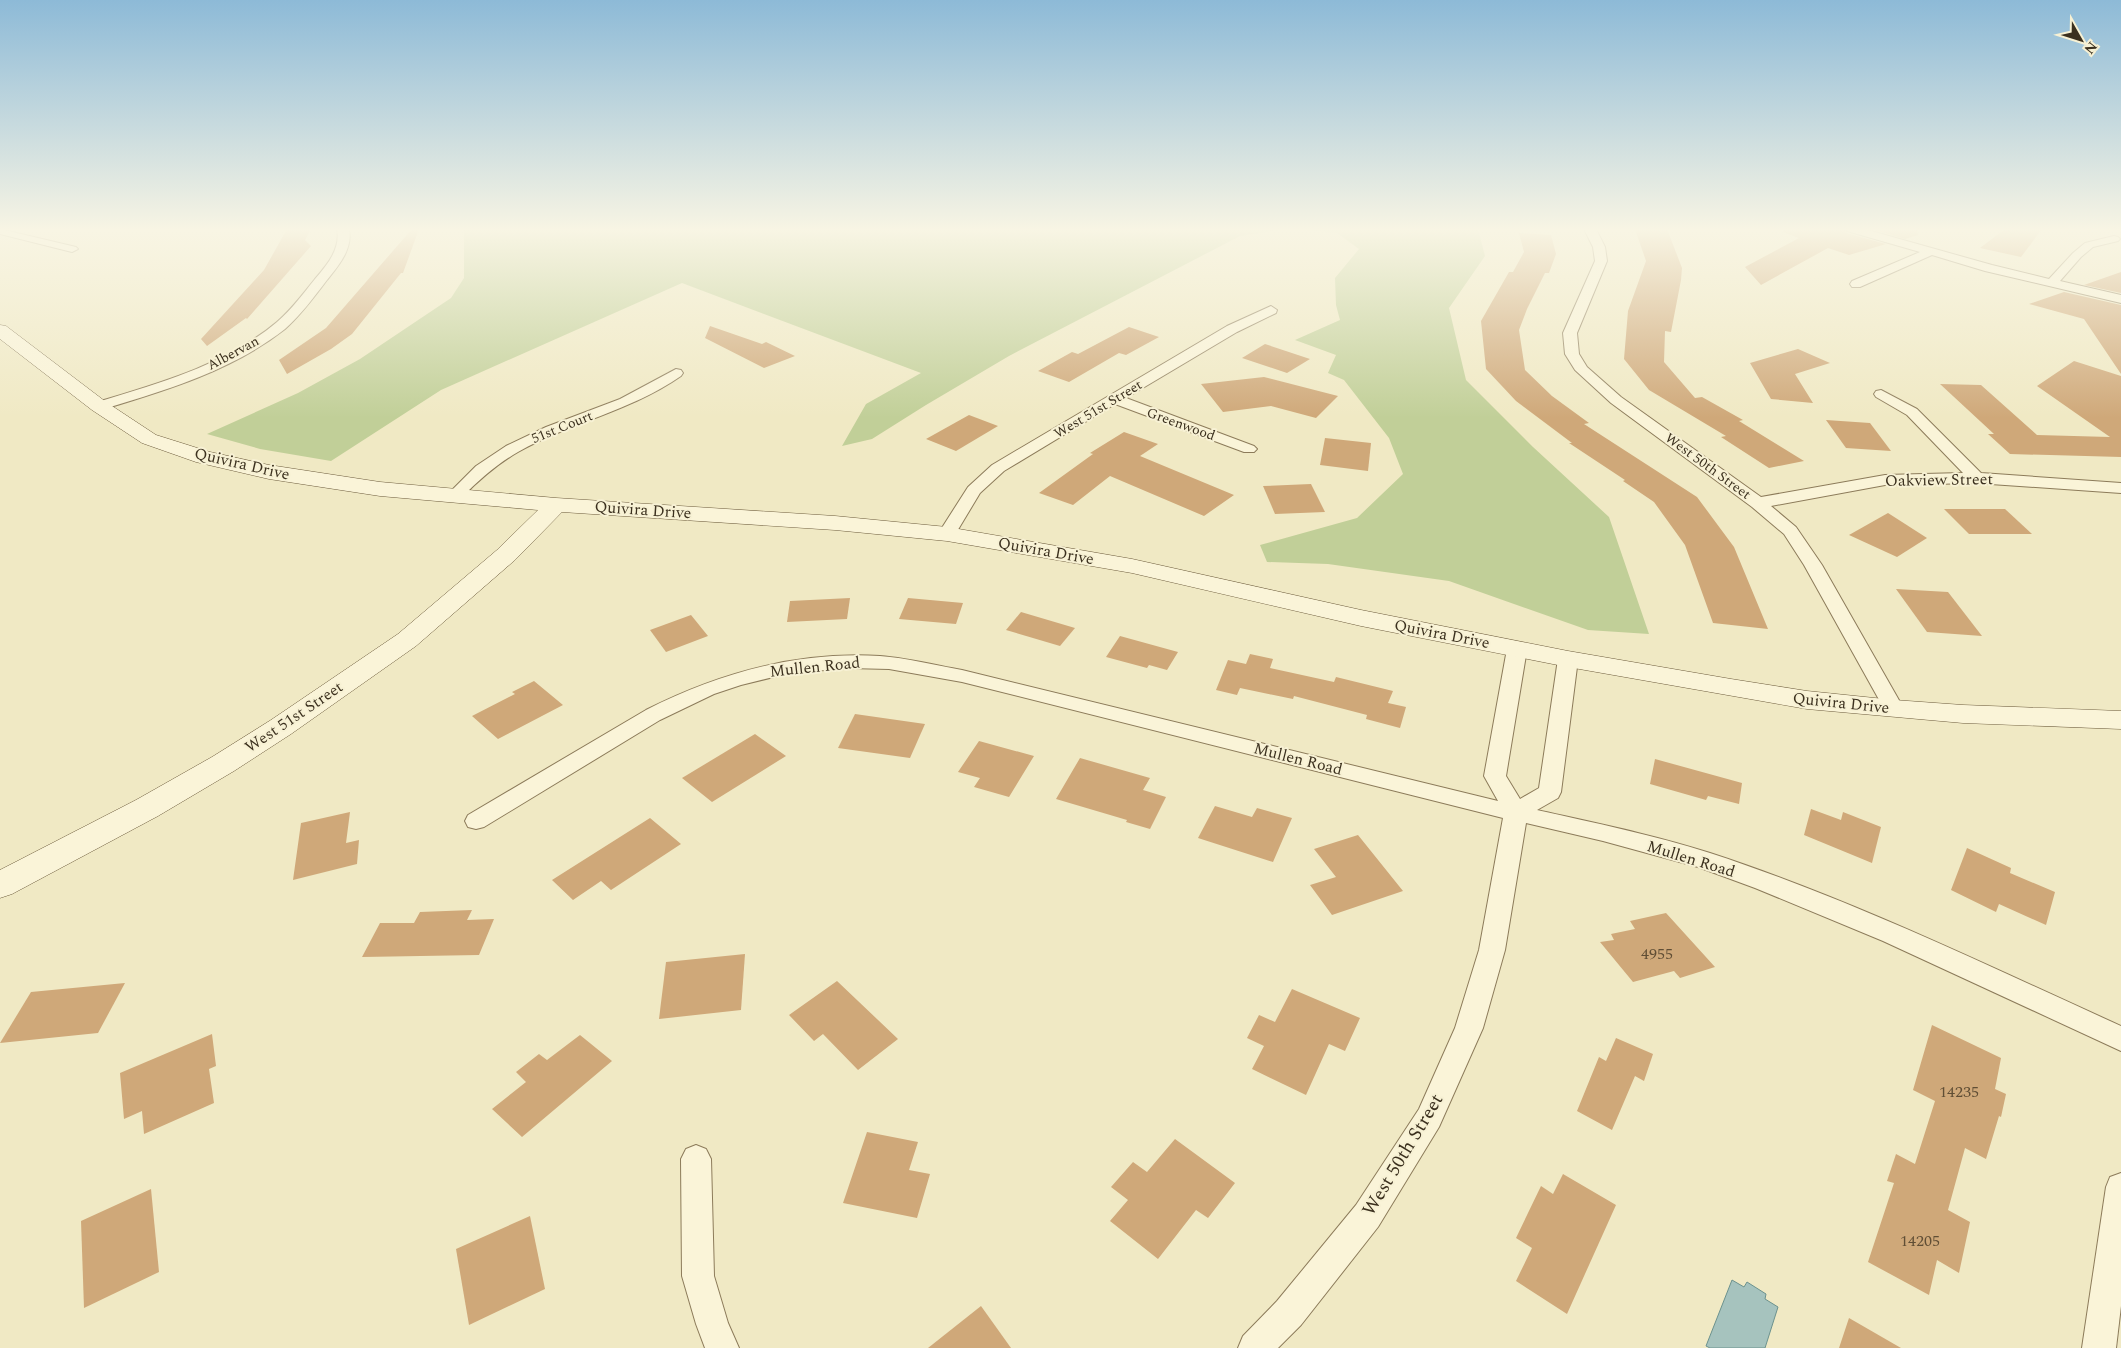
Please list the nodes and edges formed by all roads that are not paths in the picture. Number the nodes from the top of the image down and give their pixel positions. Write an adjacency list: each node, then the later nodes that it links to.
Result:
1 (311, 292): 10 (street, Albervan)
2 (1588, 292): 15 (street, West 50th Street)
3 (2090, 292): 4 (street)
4 (2121, 299)
5 (1271, 310): 9 (street, West 51st Street)
6 (0, 330): 10 (main road, Quivira Drive)
7 (676, 373): 14 (street, 51st Court)
8 (1881, 394): 12 (street)
9 (1114, 400): 11 (street, Greenwood); 17 (street, West 51st Street)
10 (99, 406): 14 (main road, Quivira Drive)
11 (1249, 449)
12 (1976, 478): 13 (street, Oakview Street); 15 (street, Oakview Street)
13 (2121, 488)
14 (456, 494): 16 (main road, Quivira Drive)
15 (1758, 503): 20 (street, West 50th Street)
16 (556, 504): 17 (main road, Quivira Drive); 24 (main road, West 51st Street)
17 (947, 534): 18 (main road, Quivira Drive)
18 (1518, 649): 19 (main road, Quivira Drive); 22 (street)
19 (1568, 659): 20 (main road, Quivira Drive); 22 (street)
20 (1894, 709): 21 (main road, Quivira Drive)
21 (2121, 720)
22 (1516, 812): 23 (street, Mullen Road); 25 (street, Mullen Road); 29 (street, West 50th Street)
23 (476, 821)
24 (0, 885)
25 (2121, 1038)
26 (696, 1159): 28 (street)
27 (2121, 1187): 30 (street)
28 (722, 1348)
29 (1255, 1348)
30 (2099, 1348)

